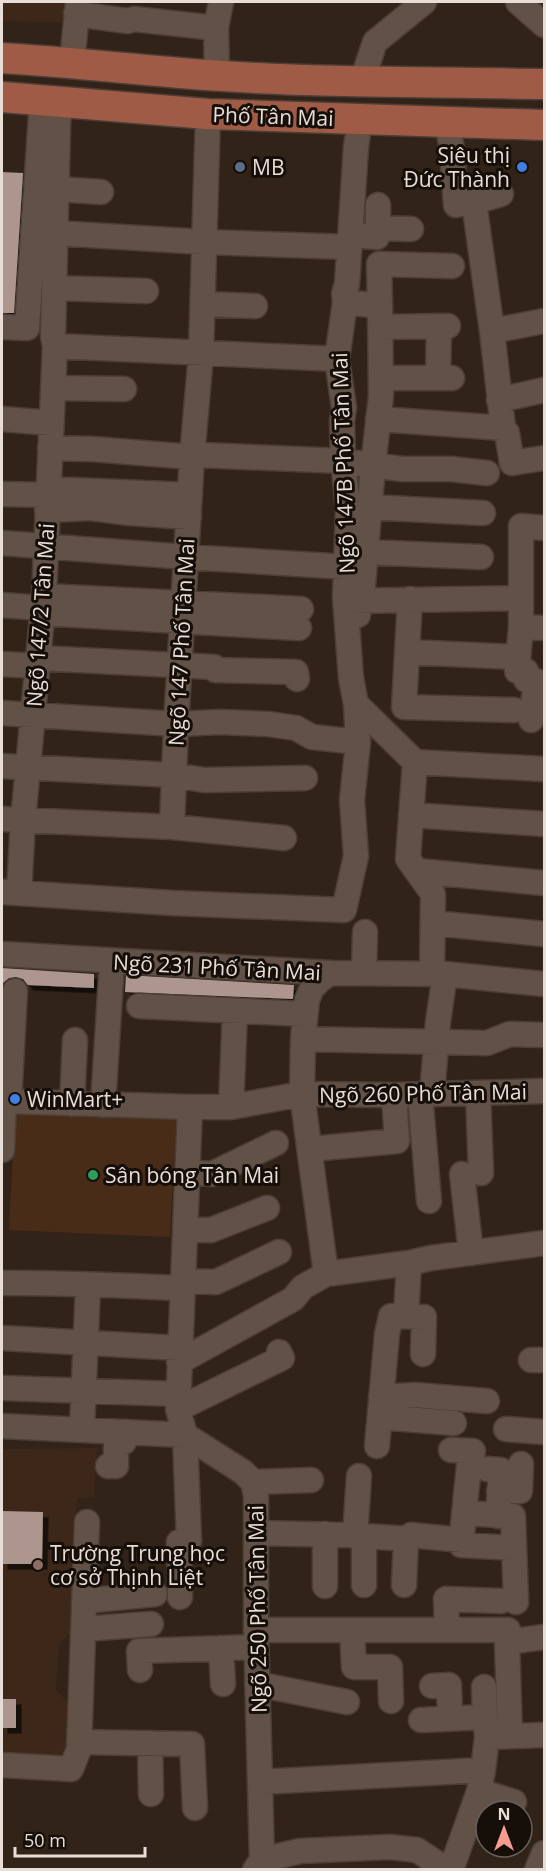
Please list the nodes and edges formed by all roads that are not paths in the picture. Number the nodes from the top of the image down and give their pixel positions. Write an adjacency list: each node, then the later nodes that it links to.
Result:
1 (220, 2): 7 (street)
2 (424, 2): 11 (street)
3 (518, 2): 6 (street)
4 (77, 8): 5 (street); 9 (street)
5 (131, 11): 7 (street)
6 (544, 25)
7 (216, 28): 10 (street)
8 (2, 58): 9 (main road, Phố Tân Mai)
9 (72, 62): 10 (main road, Phố Tân Mai)
10 (217, 76): 11 (main road, Phố Tân Mai)
11 (362, 81): 12 (main road, Phố Tân Mai); 16 (main road)
12 (544, 84)
13 (2, 97): 14 (main road, Phố Tân Mai)
14 (51, 100): 15 (main road, Phố Tân Mai); 19 (street, Ngõ 147/2 Tân Mai); 35 (street)
15 (208, 114): 16 (main road, Phố Tân Mai); 26 (street, Ngõ 147 Phố Tân Mai)
16 (360, 120): 17 (main road, Phố Tân Mai); 25 (street, Ngõ 147B Phố Tân Mai)
17 (447, 123): 18 (main road, Phố Tân Mai); 22 (street)
18 (544, 125)
19 (57, 189): 20 (street); 24 (street, Ngõ 147/2 Tân Mai)
20 (101, 192)
21 (501, 194): 22 (street)
22 (474, 202): 36 (street)
23 (411, 229): 25 (street)
24 (56, 233): 26 (street); 28 (street, Ngõ 147/2 Tân Mai)
25 (350, 241): 26 (street); 30 (street, Ngõ 147B Phố Tân Mai)
26 (204, 242): 31 (street, Ngõ 147 Phố Tân Mai)
27 (452, 266): 33 (street, Ngõ 147B Phố Tân Mai)
28 (54, 288): 29 (street); 38 (street, Ngõ 147/2 Tân Mai)
29 (146, 291)
30 (345, 302): 33 (street); 40 (street, Ngõ 147B Phố Tân Mai)
31 (203, 304): 32 (street); 39 (street, Ngõ 147 Phố Tân Mai)
32 (255, 306)
33 (380, 317): 41 (street, Ngõ 147B Phố Tân Mai); 41 (street)
34 (544, 321): 36 (street)
35 (2, 327)
36 (492, 331): 45 (street)
37 (2, 334): 38 (street)
38 (54, 341): 39 (street); 42 (street, Ngõ 147/2 Tân Mai)
39 (201, 354): 40 (street); 51 (street, Ngõ 147 Phố Tân Mai)
40 (337, 359): 53 (street, Ngõ 147B Phố Tân Mai)
41 (381, 378): 47 (street, Ngõ 147B Phố Tân Mai)
42 (53, 388): 43 (street); 48 (street, Ngõ 147/2 Tân Mai)
43 (124, 389)
44 (544, 390): 45 (street)
45 (499, 400): 47 (street)
46 (2, 419): 48 (street)
47 (378, 419): 54 (street, Ngõ 147B Phố Tân Mai)
48 (51, 423): 50 (street, Ngõ 147/2 Tân Mai)
49 (507, 433): 52 (street)
50 (50, 448): 51 (street); 57 (street, Ngõ 147/2 Tân Mai)
51 (192, 458): 53 (street); 58 (street, Ngõ 147 Phố Tân Mai)
52 (544, 458)
53 (343, 461): 54 (street); 67 (street, Ngõ 147B Phố Tân Mai)
54 (373, 466): 55 (street); 59 (street, Ngõ 147B Phố Tân Mai)
55 (487, 473)
56 (2, 494): 57 (street)
57 (48, 498): 58 (street); 63 (street, Ngõ 147/2 Tân Mai)
58 (189, 506): 66 (street, Ngõ 147 Phố Tân Mai)
59 (369, 507): 60 (street); 65 (street, Ngõ 147B Phố Tân Mai)
60 (483, 513)
61 (544, 528): 68 (street)
62 (2, 543): 63 (street)
63 (46, 547): 66 (street); 72 (street, Ngõ 147/2 Tân Mai)
64 (471, 550): 65 (street)
65 (366, 552): 70 (street, Ngõ 147B Phố Tân Mai)
66 (186, 557): 67 (street); 73 (street, Ngõ 147 Phố Tân Mai)
67 (346, 567): 70 (street, Ngõ 147B Phố Tân Mai)
68 (520, 598): 69 (street); 75 (street)
69 (410, 599): 70 (street); 77 (street)
70 (353, 600): 83 (street, Ngõ 147B Phố Tân Mai)
71 (2, 605): 72 (street)
72 (43, 606): 73 (street); 79 (street, Ngõ 147/2 Tân Mai)
73 (183, 613): 74 (street); 81 (street, Ngõ 147 Phố Tân Mai)
74 (300, 619)
75 (521, 627): 76 (street); 78 (street)
76 (544, 628)
77 (407, 652): 78 (street); 78 (street)
78 (518, 657)
79 (38, 662): 80 (street); 81 (street); 85 (street, Ngõ 147/2 Tân Mai)
80 (2, 664)
81 (179, 667): 82 (street); 86 (street, Ngõ 147 Phố Tân Mai)
82 (297, 679)
83 (356, 704): 87 (street, Ngõ 147B Phố Tân Mai); 88 (street)
84 (2, 713): 85 (street)
85 (33, 715): 86 (street); 90 (street, Ngõ 147/2 Tân Mai)
86 (176, 724): 87 (street); 92 (street, Ngõ 147 Phố Tân Mai)
87 (358, 742): 101 (street, Ngõ 147B Phố Tân Mai)
88 (416, 762): 91 (street); 94 (street)
89 (2, 766): 90 (street)
90 (29, 767): 92 (street); 95 (street, Ngõ 147/2 Tân Mai)
91 (544, 769)
92 (173, 775): 93 (street); 97 (street, Ngõ 147 Phố Tân Mai)
93 (305, 778)
94 (411, 815): 96 (street); 99 (street)
95 (12, 820): 97 (street); 101 (street, Ngõ 147/2 Tân Mai)
96 (544, 824)
97 (172, 827): 98 (street)
98 (284, 838)
99 (418, 871): 100 (street); 102 (street)
100 (544, 883)
101 (10, 893)
102 (433, 923): 104 (street); 109 (street)
103 (364, 933): 108 (street)
104 (544, 934)
105 (2, 954): 106 (street, Ngõ 231 Phố Tân Mai)
106 (112, 962): 107 (street, Ngõ 231 Phố Tân Mai); 126 (street)
107 (331, 973): 108 (street, Ngõ 231 Phố Tân Mai); 114 (street)
108 (364, 973): 109 (street, Ngõ 231 Phố Tân Mai)
109 (439, 974): 110 (street, Ngõ 231 Phố Tân Mai); 118 (street)
110 (544, 984)
111 (15, 991): 124 (street)
112 (139, 1006): 113 (street)
113 (235, 1011): 114 (street); 128 (street)
114 (304, 1014): 116 (street)
115 (544, 1035): 118 (street)
116 (303, 1039): 118 (street); 121 (street)
117 (75, 1040): 125 (street)
118 (436, 1043): 122 (street)
119 (544, 1091): 120 (street, Ngõ 260 Phố Tân Mai)
120 (478, 1093): 122 (street, Ngõ 260 Phố Tân Mai); 138 (street)
121 (302, 1094): 123 (street, Ngõ 260 Phố Tân Mai); 128 (street); 130 (street)
122 (426, 1094): 123 (street, Ngõ 260 Phố Tân Mai); 133 (street)
123 (394, 1095): 130 (street)
124 (5, 1101): 125 (street); 131 (street)
125 (72, 1104): 126 (street)
126 (103, 1106): 127 (street)
127 (190, 1107): 128 (street); 132 (street)
128 (231, 1107)
129 (276, 1143): 132 (street)
130 (311, 1149): 140 (street)
131 (2, 1150)
132 (188, 1172): 135 (street)
133 (429, 1201)
134 (267, 1208): 135 (street)
135 (186, 1230): 143 (street)
136 (544, 1250): 138 (street)
137 (279, 1252): 143 (street)
138 (471, 1253): 139 (street)
139 (409, 1263): 140 (street); 144 (street)
140 (326, 1274): 149 (street)
141 (2, 1283): 142 (street)
142 (88, 1285): 143 (street); 146 (street)
143 (183, 1285): 149 (street)
144 (406, 1316): 148 (street); 154 (street)
145 (2, 1338): 146 (street)
146 (86, 1343): 149 (street); 151 (street)
147 (279, 1352): 153 (street)
148 (423, 1354)
149 (179, 1355): 153 (street)
150 (2, 1388): 151 (street)
151 (84, 1391): 153 (street); 158 (street)
152 (487, 1401): 154 (street)
153 (178, 1402): 161 (street)
154 (381, 1407): 155 (street); 162 (street)
155 (454, 1423)
156 (2, 1426): 158 (street)
157 (506, 1429): 160 (street)
158 (82, 1430): 159 (street)
159 (125, 1432): 161 (street); 165 (street)
160 (544, 1432)
161 (185, 1435): 169 (street, Ngõ 250 Phố Tân Mai); 184 (street)
162 (377, 1446)
163 (451, 1450): 171 (street)
164 (521, 1464): 170 (street)
165 (108, 1466)
166 (487, 1469): 170 (street)
167 (359, 1476): 176 (street)
168 (310, 1480): 169 (street)
169 (253, 1482): 174 (street, Ngõ 250 Phố Tân Mai)
170 (499, 1491): 172 (street)
171 (464, 1514): 172 (street); 178 (street)
172 (498, 1515): 179 (street)
173 (87, 1522): 185 (street)
174 (257, 1533): 175 (street); 192 (street, Ngõ 250 Phố Tân Mai)
175 (325, 1534): 176 (street); 182 (street)
176 (359, 1536): 177 (street); 180 (street)
177 (406, 1539): 178 (street); 181 (street)
178 (462, 1540): 179 (street)
179 (513, 1548): 189 (street)
180 (364, 1585)
181 (404, 1585)
182 (325, 1586)
183 (155, 1594): 185 (street)
184 (180, 1597)
185 (84, 1601): 187 (street)
186 (151, 1624): 187 (street)
187 (83, 1629): 205 (street)
188 (352, 1630): 189 (street); 192 (street); 199 (street)
189 (447, 1630): 190 (street)
190 (508, 1630)
191 (544, 1637): 203 (street)
192 (256, 1638): 193 (street); 196 (street, Ngõ 250 Phố Tân Mai)
193 (221, 1648): 194 (street); 195 (street)
194 (140, 1670)
195 (223, 1684)
196 (257, 1684): 200 (street); 209 (street, Ngõ 250 Phố Tân Mai)
197 (432, 1686): 201 (street)
198 (484, 1687): 203 (street)
199 (391, 1701)
200 (346, 1702)
201 (450, 1718): 202 (street); 203 (street)
202 (421, 1720)
203 (494, 1730): 204 (street); 208 (street)
204 (544, 1735)
205 (79, 1742): 206 (street); 207 (street)
206 (150, 1743): 210 (street); 212 (street)
207 (2, 1765)
208 (481, 1781): 209 (street); 211 (street); 217 (street)
209 (260, 1782): 216 (street, Ngõ 250 Phố Tân Mai)
210 (151, 1794)
211 (509, 1799)
212 (195, 1808)
213 (544, 1853): 218 (street)
214 (361, 1859): 215 (street); 217 (street)
215 (313, 1860): 216 (street)
216 (259, 1865)
217 (449, 1869)
218 (537, 1869)

